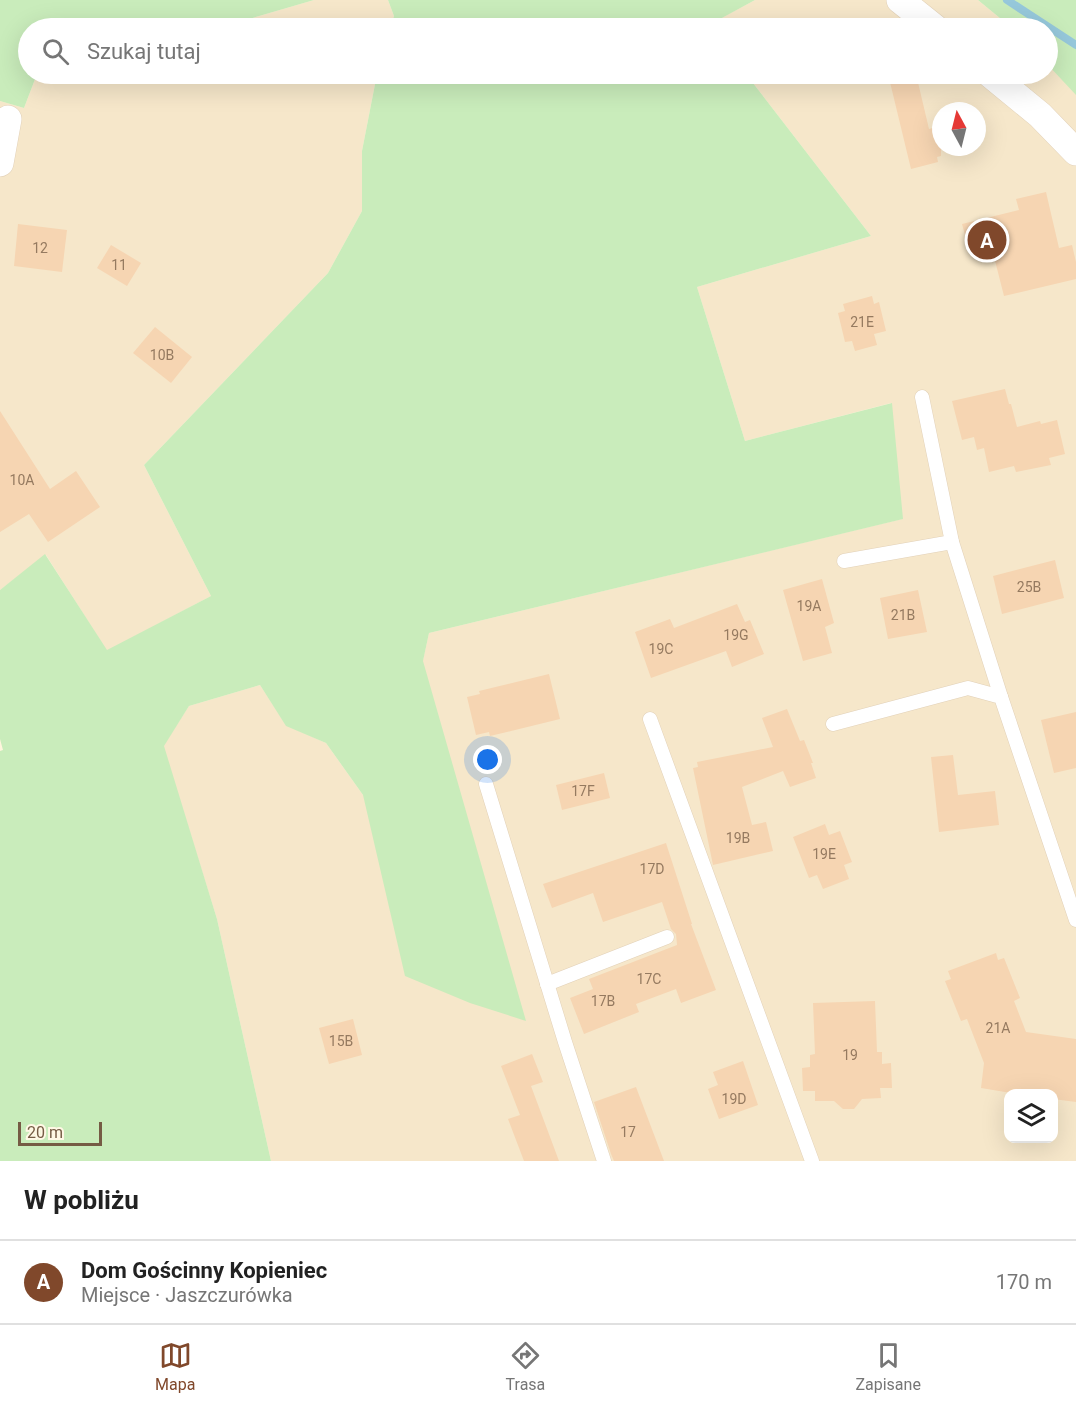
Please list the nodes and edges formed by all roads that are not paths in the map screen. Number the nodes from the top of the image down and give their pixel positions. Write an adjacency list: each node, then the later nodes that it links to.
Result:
1 (900, 0): 2 (street)
2 (922, 18)
3 (1002, 84): 5 (street)
4 (8, 119): 6 (street)
5 (1076, 152)
6 (0, 163)
7 (922, 397): 8 (lane)
8 (952, 542): 9 (lane); 10 (lane)
9 (844, 561)
10 (1001, 697): 12 (lane); 14 (lane)
11 (651, 719): 18 (lane)
12 (833, 724)
13 (486, 784): 16 (lane)
14 (1076, 920)
15 (667, 937): 16 (lane)
16 (547, 984): 17 (lane)
17 (604, 1161)
18 (812, 1161)

